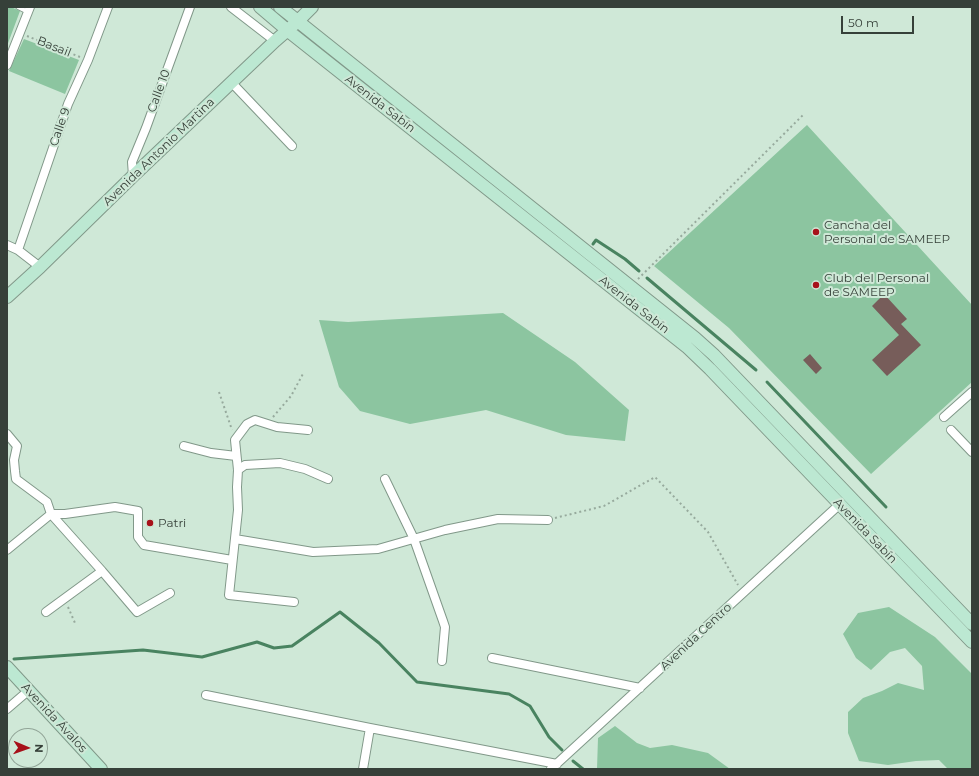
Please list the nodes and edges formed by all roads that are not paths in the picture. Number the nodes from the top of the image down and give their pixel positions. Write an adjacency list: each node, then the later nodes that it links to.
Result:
1 (18, 7): 8 (lane)
2 (108, 7): 17 (street, Calle 9)
3 (190, 7): 15 (street, Calle 10)
4 (231, 7): 11 (street)
5 (260, 7): 10 (main road, Avenida Sabín)
6 (280, 7): 9 (main road, Avenida Sabín)
7 (312, 7): 9 (main road, Avenida Antonio Martina)
8 (29, 9): 12 (street)
9 (298, 21): 10 (main road, Avenida Antonio Martina); 42 (main road, Avenida Sabín)
10 (288, 30): 11 (main road, Avenida Antonio Martina); 31 (main road, Avenida Sabín)
11 (275, 41): 13 (main road, Avenida Antonio Martina)
12 (7, 65)
13 (232, 83): 14 (street); 15 (main road, Avenida Antonio Martina)
14 (292, 146)
15 (133, 176): 18 (main road, Avenida Antonio Martina)
16 (7, 245): 17 (street)
17 (18, 250): 18 (street)
18 (40, 266): 19 (main road, Avenida Antonio Martina)
19 (7, 297)
20 (972, 392): 21 (street)
21 (944, 417)
22 (308, 430): 27 (street)
23 (951, 430): 26 (street)
24 (7, 434): 32 (street)
25 (184, 446): 27 (street)
26 (972, 452)
27 (236, 456): 28 (street)
28 (238, 470): 29 (street); 34 (street)
29 (328, 479)
30 (385, 480): 35 (street)
31 (840, 504): 43 (main road, Avenida Sabín); 48 (street, Avenida Centro)
32 (51, 514): 36 (street); 37 (street); 38 (street)
33 (548, 520): 35 (street)
34 (235, 539): 35 (street); 37 (street)
35 (414, 539): 46 (street)
36 (7, 550)
37 (232, 560): 40 (street)
38 (102, 571): 39 (street); 41 (street)
39 (170, 593)
40 (294, 602)
41 (46, 612)
42 (970, 619): 43 (street)
43 (959, 629): 44 (main road, Avenida Sabín)
44 (972, 642)
45 (492, 658): 48 (street)
46 (442, 661)
47 (7, 667): 49 (main road, Avenida Ávalos)
48 (640, 688): 53 (street, Avenida Centro)
49 (28, 691): 51 (street); 54 (main road, Avenida Ávalos)
50 (206, 694): 52 (street)
51 (7, 709)
52 (370, 728): 53 (street); 55 (street)
53 (554, 766)
54 (101, 769)
55 (363, 769)

